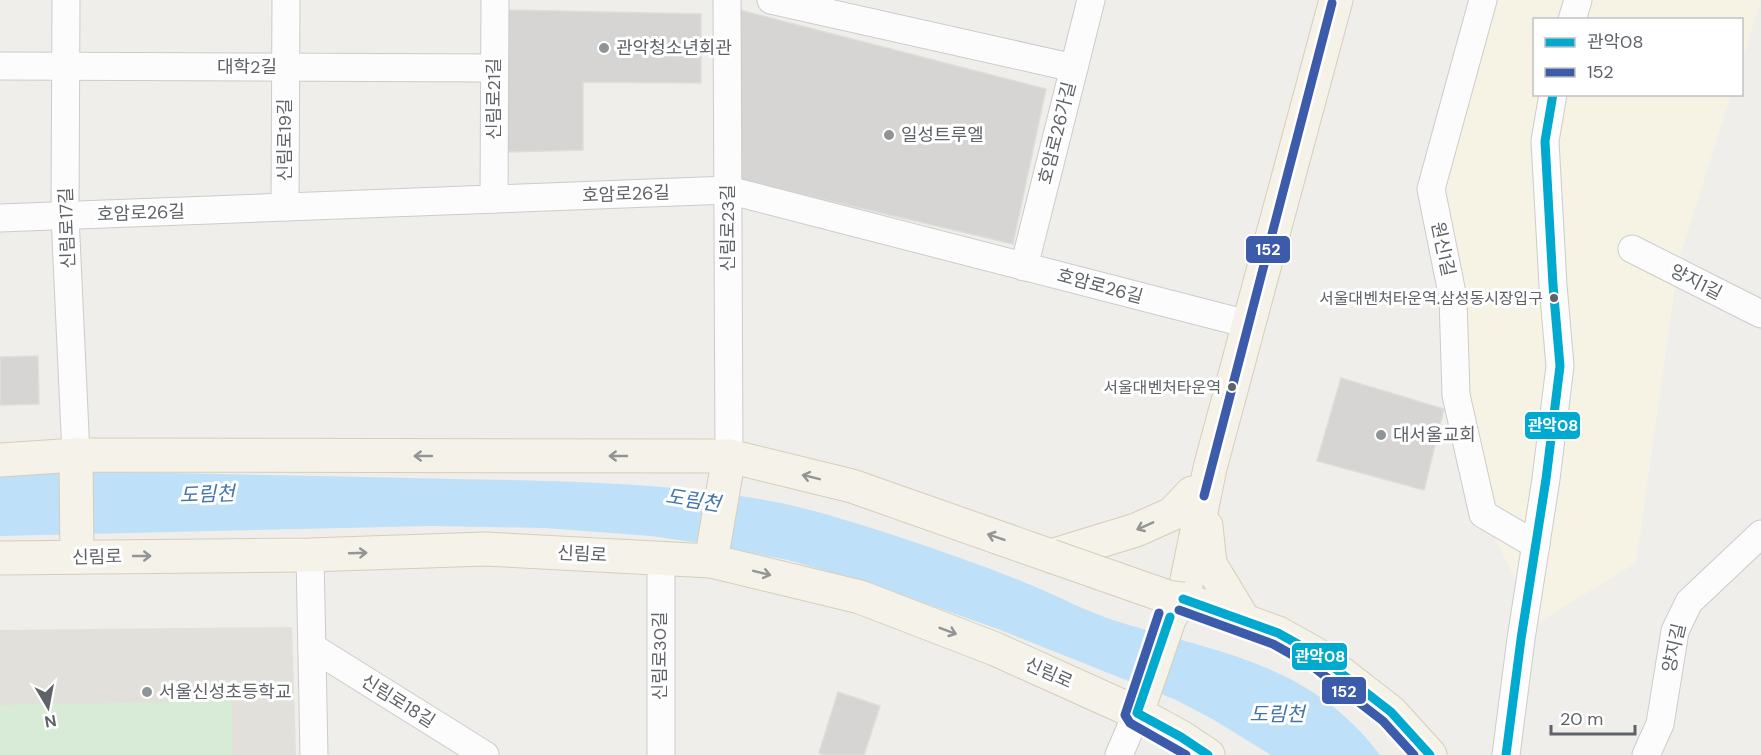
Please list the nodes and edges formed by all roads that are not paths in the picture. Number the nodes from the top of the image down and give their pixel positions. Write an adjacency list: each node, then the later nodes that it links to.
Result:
1 (66, 0): 13 (street, 신림로17길)
2 (286, 0): 14 (street, 신림로19길)
3 (495, 0): 15 (street, 신림로21길)
4 (727, 0): 18 (street, 신림로23길)
5 (771, 0): 16 (street)
6 (1090, 0): 16 (street, 호암로26가길)
7 (1320, 0): 26 (main road)
8 (1335, 0): 30 (main road)
9 (1483, 0): 32 (street, 원신1길)
10 (1578, 0): 11 (street)
11 (1573, 18)
12 (0, 66): 13 (street, 대학2길)
13 (66, 67): 14 (street, 대학2길); 21 (street, 신림로17길)
14 (286, 67): 15 (street, 대학2길); 20 (street, 신림로19길)
15 (494, 68): 19 (street, 신림로21길)
16 (1074, 68): 24 (street, 호암로26가길)
17 (1553, 96): 32 (street)
18 (728, 190): 19 (street, 호암로26길); 24 (street, 호암로26길); 28 (street, 신림로23길)
19 (494, 199): 20 (street, 호암로26길)
20 (285, 207): 21 (street, 호암로26길)
21 (65, 216): 22 (street, 호암로26길); 27 (street, 신림로17길)
22 (0, 218)
23 (1632, 249): 25 (street, 양지1길)
24 (1024, 267): 26 (street, 호암로26길)
25 (1761, 314)
26 (1236, 321): 30 (main road)
27 (76, 455): 28 (main road, one-way to 27); 29 (main road); 36 (main road)
28 (729, 456): 34 (main road); 35 (main road, one-way to 28)
29 (0, 460)
30 (1198, 495): 35 (main road, one-way to 35); 39 (main road); 40 (main road)
31 (1761, 534): 50 (street, 양지길)
32 (1536, 545): 49 (street)
33 (310, 555): 36 (main road, 신림로, one-way to 33); 38 (main road, 신림로, one-way to 38); 41 (street)
34 (711, 555): 38 (main road, 신림로); 42 (main road, 신림로, one-way to 42)
35 (1051, 556): 39 (main road, bridge)
36 (77, 557): 37 (main road, 신림로)
37 (0, 558)
38 (661, 558): 45 (street, 신림로30길)
39 (1172, 610): 40 (main road); 42 (main road)
40 (1245, 622): 48 (main road)
41 (312, 647): 43 (street); 44 (street, 신림로18길)
42 (1139, 708): 46 (street); 47 (main road, 신림로)
43 (314, 755)
44 (485, 755)
45 (661, 755)
46 (1119, 755)
47 (1208, 755)
48 (1430, 755)
49 (1506, 755)
50 (1646, 755)

